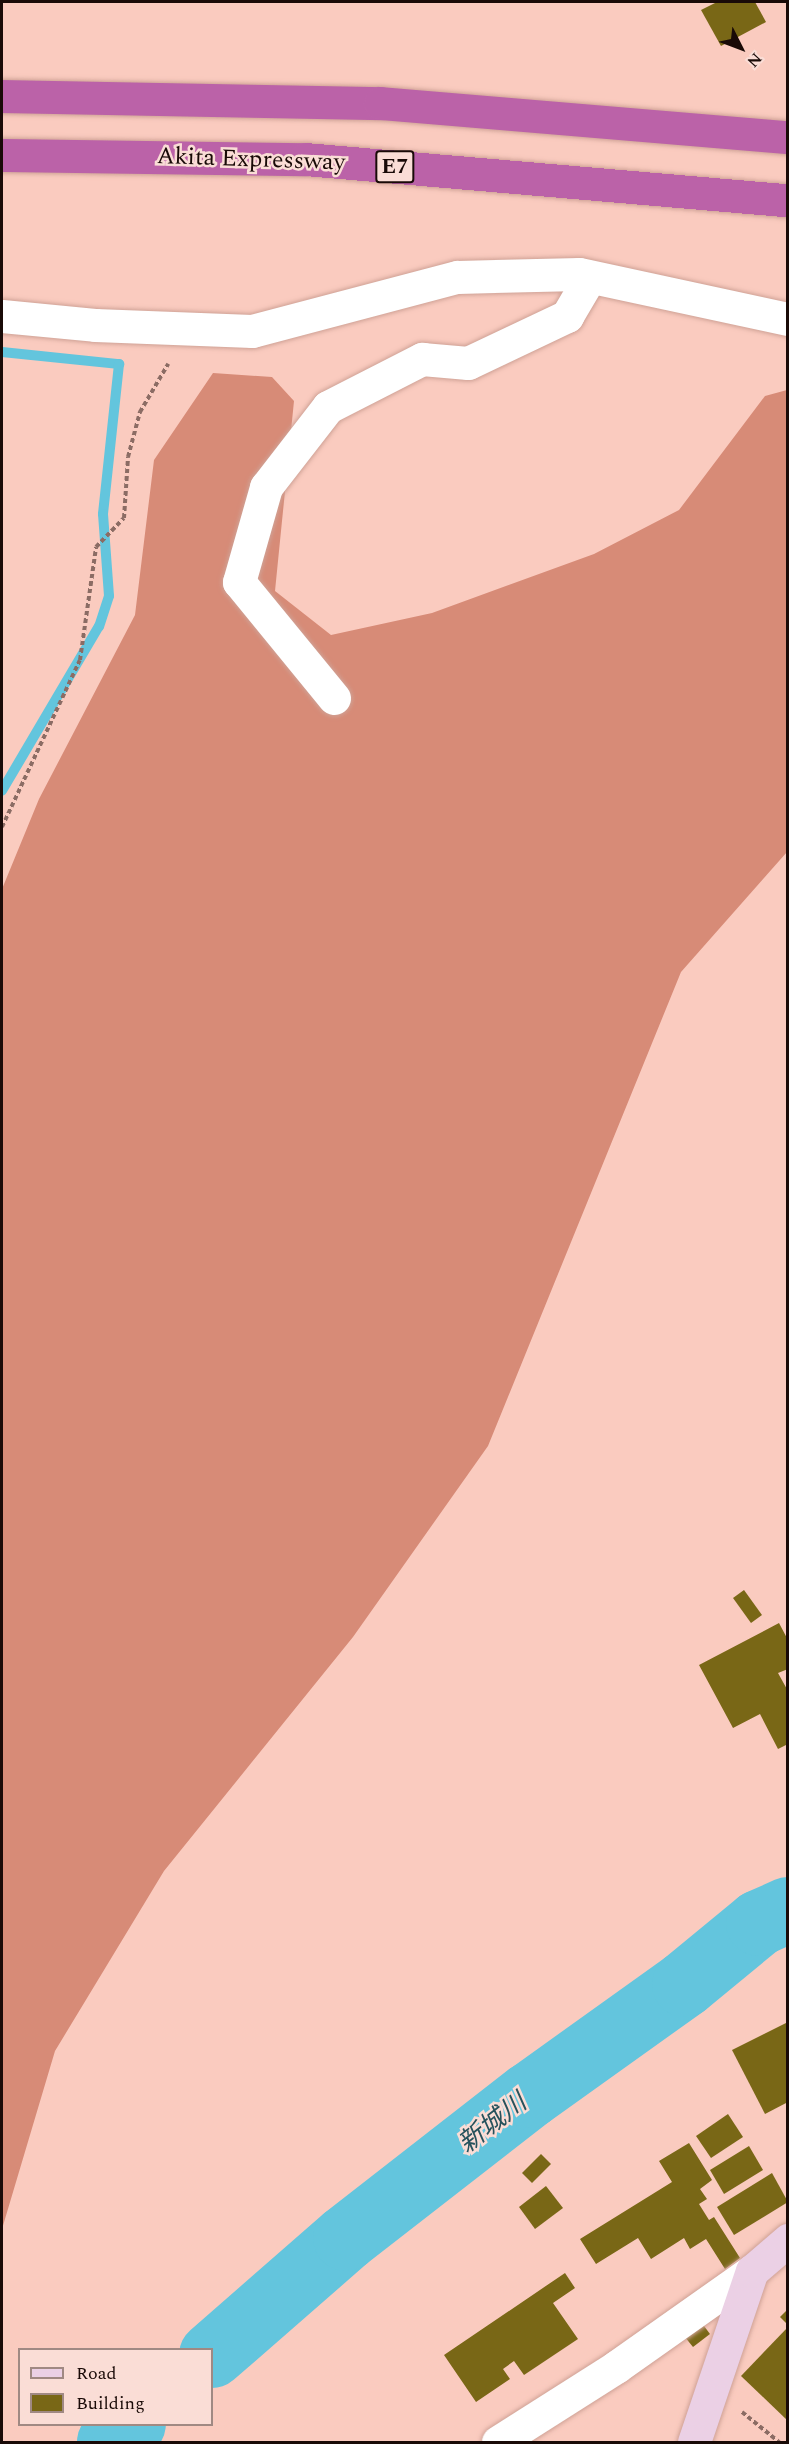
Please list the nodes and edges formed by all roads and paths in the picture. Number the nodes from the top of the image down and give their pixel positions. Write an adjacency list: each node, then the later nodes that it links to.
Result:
1 (2, 96): 2 (highway)
2 (788, 137)
3 (2, 155): 4 (highway, Akita Expressway / E7)
4 (788, 200)
5 (590, 277): 6 (street); 7 (street); 9 (street)
6 (2, 316)
7 (788, 319)
8 (173, 358): 10 (path)
9 (334, 698)
10 (2, 827)
11 (788, 2240): 12 (main road)
12 (752, 2271): 13 (main road); 14 (street)
13 (712, 2385): 15 (main road); 16 (path)
14 (498, 2442)
15 (694, 2442)
16 (779, 2442)

